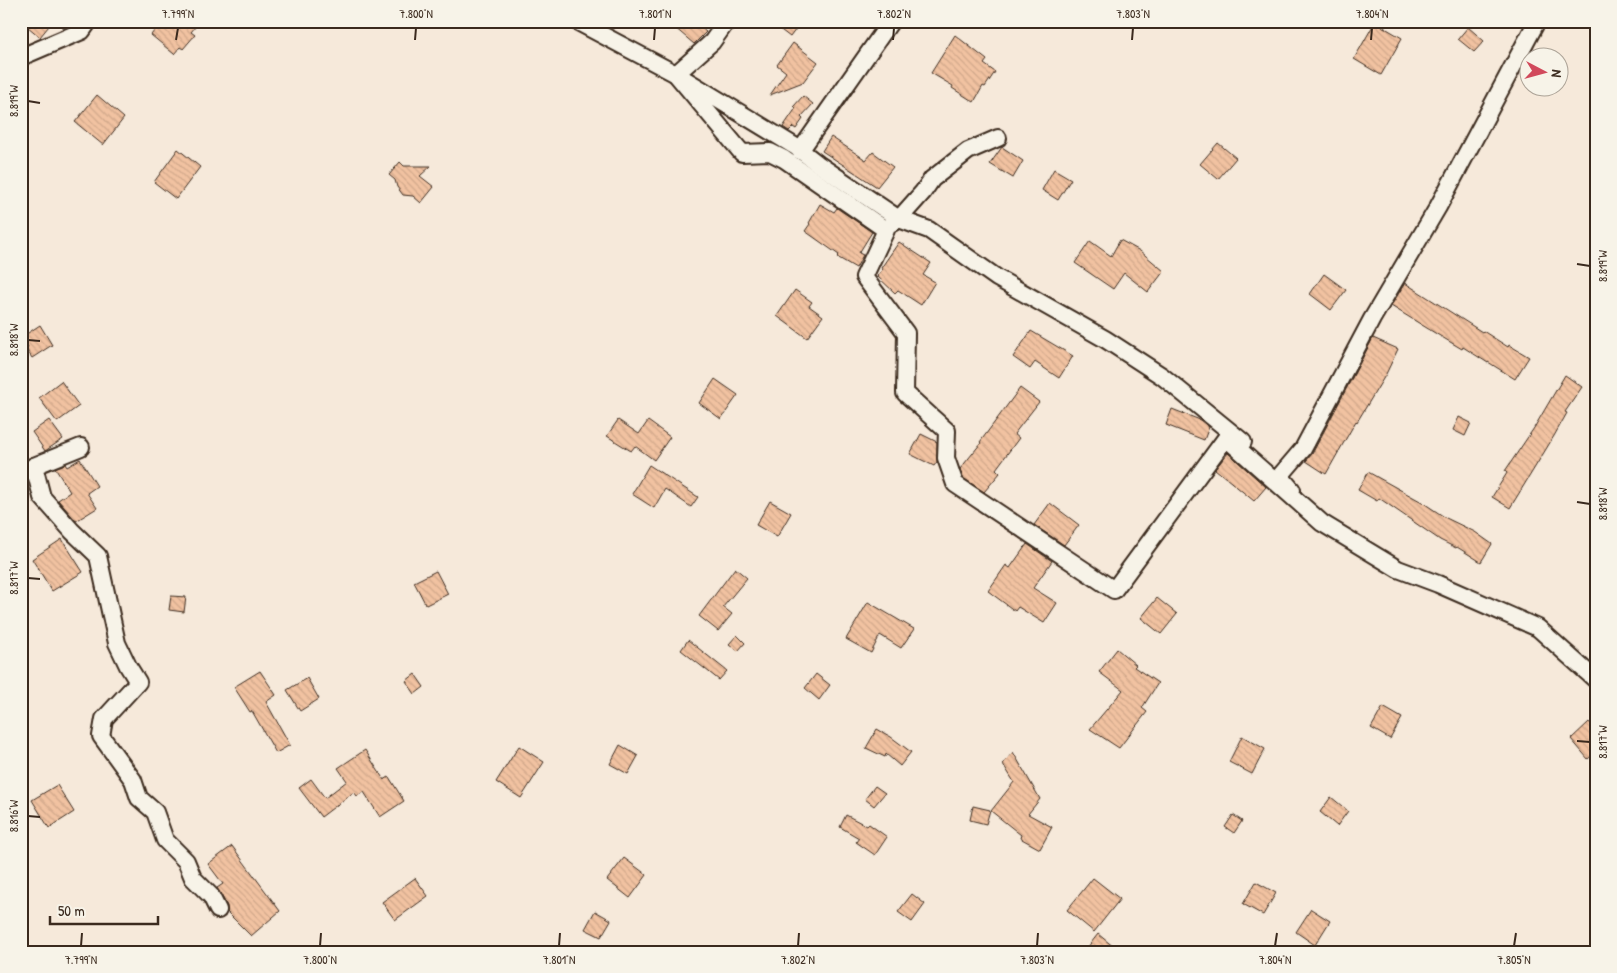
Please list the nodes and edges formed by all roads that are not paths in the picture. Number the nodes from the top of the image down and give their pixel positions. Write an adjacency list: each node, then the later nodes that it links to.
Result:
1 (89, 21): 6 (street)
2 (576, 21): 7 (street)
3 (727, 21): 7 (street)
4 (891, 21): 9 (street)
5 (1537, 21): 14 (street)
6 (21, 57)
7 (676, 74): 9 (street); 11 (street)
8 (998, 138): 10 (street)
9 (800, 151): 10 (street)
10 (899, 219): 11 (street); 14 (street)
11 (886, 230): 15 (street)
12 (80, 447): 13 (street)
13 (27, 470): 17 (street)
14 (1280, 476): 15 (street)
15 (1322, 523): 16 (street)
16 (1596, 680)
17 (218, 910)

